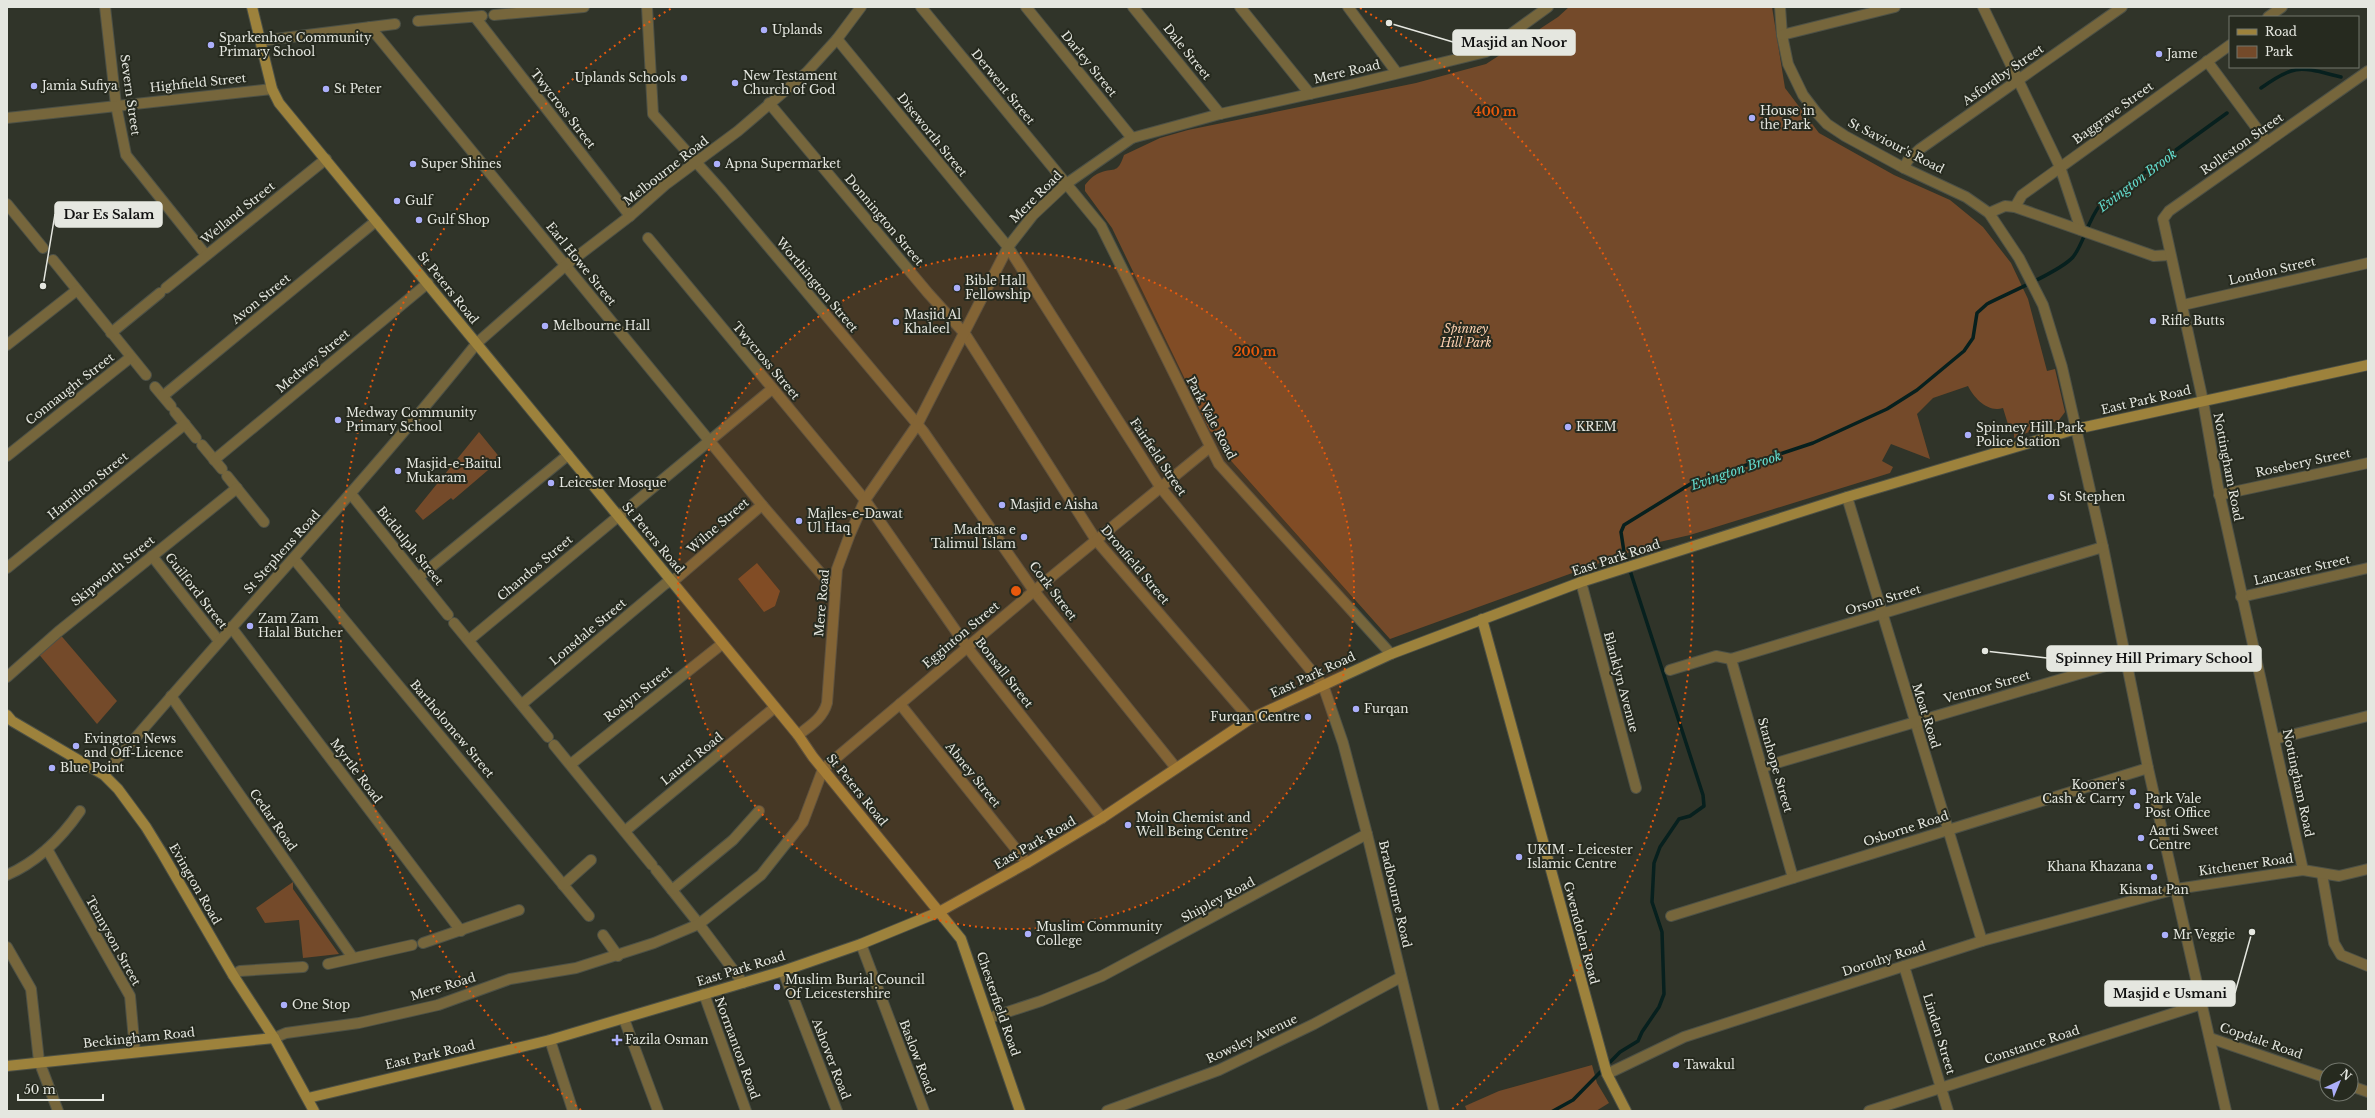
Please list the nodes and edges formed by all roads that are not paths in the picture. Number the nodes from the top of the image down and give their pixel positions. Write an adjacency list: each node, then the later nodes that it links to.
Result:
1 (105, 7): 33 (street, Severn Street)
2 (252, 7): 30 (main road, St Peters Road)
3 (584, 7): 17 (street)
4 (647, 7): 39 (street, Worthington Street)
5 (861, 7): 23 (street, Melbourne Road)
6 (921, 7): 42 (street, Derwent Street)
7 (1026, 7): 36 (street, Darley Street)
8 (1133, 7): 34 (street, Dale Street)
9 (1240, 7): 31 (street)
10 (1780, 7): 22 (street, St Saviour's Road)
11 (1895, 7): 22 (street)
12 (1983, 7): 29 (street)
13 (2122, 7): 29 (street, Asfordby Street)
14 (2282, 7): 18 (street)
15 (1546, 8): 28 (street, Mere Road)
16 (1352, 9): 28 (street)
17 (494, 15)
18 (2269, 16)
19 (418, 21): 46 (street, Twycross Street)
20 (395, 24): 21 (street)
21 (370, 27): 24 (street); 56 (street, Earl Howe Street)
22 (1782, 35): 41 (street, St Saviour's Road)
23 (837, 39): 32 (street, Melbourne Road); 50 (street, Diseworth Street)
24 (267, 40)
25 (2229, 46): 26 (street, Baggrave Street)
26 (2208, 61): 37 (street); 40 (street, Baggrave Street)
27 (2368, 71): 37 (street, Rolleston Street)
28 (1397, 73): 31 (street, Mere Road)
29 (2018, 80): 40 (street); 41 (street, Asfordby Street)
30 (272, 88): 33 (street, Highfield Street); 38 (main road, St Peters Road)
31 (1310, 94): 34 (street, Mere Road)
32 (769, 103): 39 (street, Melbourne Road); 61 (street, Donnington Street)
33 (116, 105): 35 (street, Highfield Street); 52 (street, Severn Street)
34 (1220, 114): 36 (street, Mere Road)
35 (7, 118)
36 (1132, 138): 42 (street, Mere Road)
37 (2267, 142): 53 (street, Rolleston Street)
38 (326, 159): 47 (main road, St Peters Road); 52 (street, Welland Street)
39 (697, 162): 46 (street, Melbourne Road); 72 (street, Worthington Street)
40 (2060, 167): 44 (street, Baggrave Street); 48 (street)
41 (1904, 168): 45 (street, St Saviour's Road)
42 (1066, 184): 50 (street, Mere Road); 75 (street, Park Vale Road)
43 (7, 204): 51 (street)
44 (2016, 207): 45 (street); 48 (street)
45 (1989, 212): 73 (street, St Saviour's Road)
46 (630, 216): 56 (street, Melbourne Road)
47 (376, 221): 57 (main road, St Peters Road); 69 (street, Avon Street)
48 (2085, 232): 53 (street)
49 (648, 238): 68 (street, Twycross Street)
50 (1008, 247): 61 (street, Mere Road); 81 (street, Fairfield Street)
51 (43, 248)
52 (206, 255): 60 (street, Welland Street)
53 (2170, 255): 59 (street, Nottingham Road)
54 (53, 260): 58 (street)
55 (2368, 263): 59 (street, London Street)
56 (566, 265): 62 (street, Melbourne Road); 74 (street, Earl Howe Street)
57 (428, 283): 62 (main road, St Peters Road); 78 (street, Medway Street)
58 (77, 290): 60 (street); 63 (street)
59 (2182, 305): 70 (street, Nottingham Road)
60 (111, 333): 64 (street)
61 (965, 334): 72 (street, Mere Road); 89 (street, Dronfield Street)
62 (477, 343): 76 (main road, St Peters Road); 82 (street, St Stephens Road)
63 (7, 345)
64 (131, 357): 66 (street); 77 (street, Connaught Street)
65 (2368, 365): 70 (main road, East Park Road)
66 (146, 375)
67 (155, 387): 69 (street)
68 (772, 389): 74 (street, Chandos Street); 85 (street, Twycross Street)
69 (163, 396): 71 (street)
70 (2203, 401): 73 (main road, East Park Road); 83 (street, Nottingham Road)
71 (185, 424): 78 (street); 93 (street, Hamilton Street)
72 (917, 425): 85 (street, Mere Road); 99 (street, Cork Street)
73 (2076, 429): 84 (main road, East Park Road); 90 (street, St Saviour's Road)
74 (709, 440): 86 (street, Earl Howe Street); 87 (street, Chandos Street)
75 (1210, 447): 81 (street, Egginton Street); 110 (street, Park Vale Road)
76 (568, 455): 87 (main road, St Peters Road); 95 (street)
77 (7, 456)
78 (214, 460): 80 (street)
79 (2368, 463): 83 (street, Rosebery Street)
80 (237, 488): 88 (street); 91 (street, Skipworth Street)
81 (1161, 488): 89 (street, Egginton Street); 115 (street, Fairfield Street)
82 (351, 494): 92 (street, St Stephens Road); 95 (street, Biddulph Street)
83 (2219, 495): 100 (street, Nottingham Road)
84 (1847, 497): 97 (main road, East Park Road); 101 (street, Moat Road)
85 (865, 500): 98 (street, Mere Road); 109 (street, Bonsall Street)
86 (762, 505): 96 (street, Wilne Street); 98 (street, Earl Howe Street)
87 (618, 516): 96 (main road, St Peters Road); 106 (street, Chandos Street)
88 (264, 522)
89 (1096, 540): 99 (street, Egginton Street); 122 (street, Dronfield Street)
90 (2103, 547): 101 (street, Orson Street); 112 (street, St Saviour's Road)
91 (152, 556): 107 (street, Guilford Street); 114 (street, Skipworth Street)
92 (294, 559): 105 (street, St Stephens Road); 147 (street, Bartholomew Street)
93 (7, 568)
94 (2368, 568): 100 (street, Lancaster Street)
95 (419, 577): 102 (street, Biddulph Street)
96 (672, 581): 108 (main road, St Peters Road); 117 (street, Lonsdale Street)
97 (1581, 582): 103 (main road, East Park Road); 132 (street, Blanklyn Avenue)
98 (835, 590): 124 (street, Mere Road)
99 (1034, 591): 109 (street, Egginton Street); 128 (street, Cork Street)
100 (2241, 597): 125 (street, Nottingham Road)
101 (1881, 614): 111 (street, Orson Street); 123 (street, Moat Road)
102 (448, 615)
103 (1482, 619): 110 (main road, East Park Road); 182 (main road, Gwendolen Road)
104 (454, 623): 106 (street)
105 (231, 627): 107 (street, St Stephens Road); 155 (street, Myrtle Road)
106 (469, 640): 117 (street)
107 (219, 641): 116 (street, St Stephens Road)
108 (722, 644): 119 (main road, St Peters Road); 126 (street, Roslyn Street)
109 (967, 647): 118 (street, Egginton Street); 135 (street, Bonsall Street)
110 (1391, 654): 115 (main road, East Park Road)
111 (1731, 659): 113 (street, Orson Street); 127 (street, Stanhope Street)
112 (2126, 660): 123 (street, Ventnor Street); 129 (street, St Saviour's Road)
113 (1670, 670)
114 (7, 677)
115 (1323, 685): 122 (main road, East Park Road); 138 (street, Bradbourne Road)
116 (171, 696): 131 (street, St Stephens Road); 163 (street, Cedar Road)
117 (522, 704): 126 (street)
118 (900, 704): 130 (street, Egginton Street); 141 (street, Abney Street)
119 (774, 708): 124 (main road, St Peters Road); 137 (street, Laurel Road)
120 (2368, 716): 125 (street)
121 (9, 719): 131 (main road, Evington Road)
122 (1250, 719): 128 (main road, East Park Road)
123 (1914, 722): 127 (street, Ventnor Street); 136 (street, Moat Road)
124 (798, 735): 130 (main road, St Peters Road)
125 (2275, 739): 143 (street, Nottingham Road)
126 (571, 764): 137 (street)
127 (1763, 767): 146 (street, Stanhope Street)
128 (1176, 768): 135 (main road, East Park Road)
129 (2148, 768): 136 (street, Osborne Road); 148 (street, St Saviour's Road)
130 (822, 769): 151 (main road, St Peters Road); 154 (street, Mere Road)
131 (104, 776): 169 (main road, Evington Road)
132 (1636, 788)
133 (80, 811): 139 (street)
134 (759, 811): 149 (street)
135 (1102, 818): 141 (main road, East Park Road)
136 (1948, 829): 146 (street, Osborne Road); 157 (street, Moat Road)
137 (625, 831): 149 (street)
138 (1368, 834): 170 (street, Bradbourne Road); 174 (street, Shipley Road)
139 (47, 849): 145 (street); 179 (street, Tennyson Street)
140 (591, 860): 147 (street)
141 (1027, 863): 151 (main road, East Park Road)
142 (2368, 869): 144 (street, Kitchener Road)
143 (2303, 870): 144 (street, Kitchener Road); 148 (street, Kitchener Road)
144 (2322, 874): 166 (street)
145 (7, 875)
146 (1793, 878): 153 (street, Osborne Road)
147 (563, 885): 152 (street, Bartholomew Street)
148 (2176, 889): 157 (street, Dorothy Road); 173 (street, St Saviour's Road)
149 (672, 890): 154 (street)
150 (519, 910): 155 (street)
151 (939, 912): 159 (main road, East Park Road); 174 (main road, Chesterfield Road)
152 (589, 916)
153 (1671, 916)
154 (699, 924): 162 (street, Mere Road); 171 (street)
155 (461, 931): 158 (street)
156 (603, 935): 162 (street)
157 (1982, 942): 165 (street, Dorothy Road)
158 (423, 943)
159 (861, 944): 168 (main road, East Park Road); 192 (street, Baslow Road)
160 (412, 945): 163 (street)
161 (7, 948): 180 (street)
162 (618, 956): 176 (street, Mere Road)
163 (353, 958): 164 (street)
164 (328, 964)
165 (1904, 966): 182 (street, Dorothy Road); 184 (street, Linden Street)
166 (2368, 966)
167 (303, 967): 169 (street)
168 (784, 971): 171 (main road, East Park Road); 191 (street, Ashover Road)
169 (233, 975): 176 (main road, Evington Road)
170 (1401, 976): 194 (street, Rowsley Avenue); 195 (street, Bradbourne Road)
171 (743, 982): 172 (main road, East Park Road)
172 (704, 994): 175 (main road, East Park Road); 190 (street, Normanton Road)
173 (2202, 1004): 177 (street, St Saviour's Road); 184 (street, Constance Road)
174 (989, 1018): 193 (main road, Chesterfield Road)
175 (624, 1019): 178 (main road, East Park Road); 189 (street)
176 (274, 1038): 179 (main road, Beckingham Road); 185 (main road, Evington Road)
177 (2210, 1038): 183 (street, Copdale Road); 199 (street, St Saviour's Road)
178 (550, 1040): 185 (main road, East Park Road); 188 (street)
179 (136, 1051): 180 (main road, Beckingham Road)
180 (39, 1061): 181 (main road, Beckingham Road); 186 (street)
181 (7, 1066)
182 (1606, 1070): 196 (main road, Gwendolen Road)
183 (2319, 1075)
184 (1942, 1088): 197 (street, Constance Road); 198 (street, Linden Street)
185 (308, 1098): 187 (main road, Evington Road)
186 (58, 1111)
187 (314, 1111)
188 (573, 1111)
189 (658, 1111)
190 (746, 1111)
191 (837, 1111)
192 (924, 1111)
193 (1020, 1111)
194 (1107, 1111)
195 (1434, 1111)
196 (1626, 1111)
197 (1869, 1111)
198 (1948, 1111)
199 (2226, 1111)

